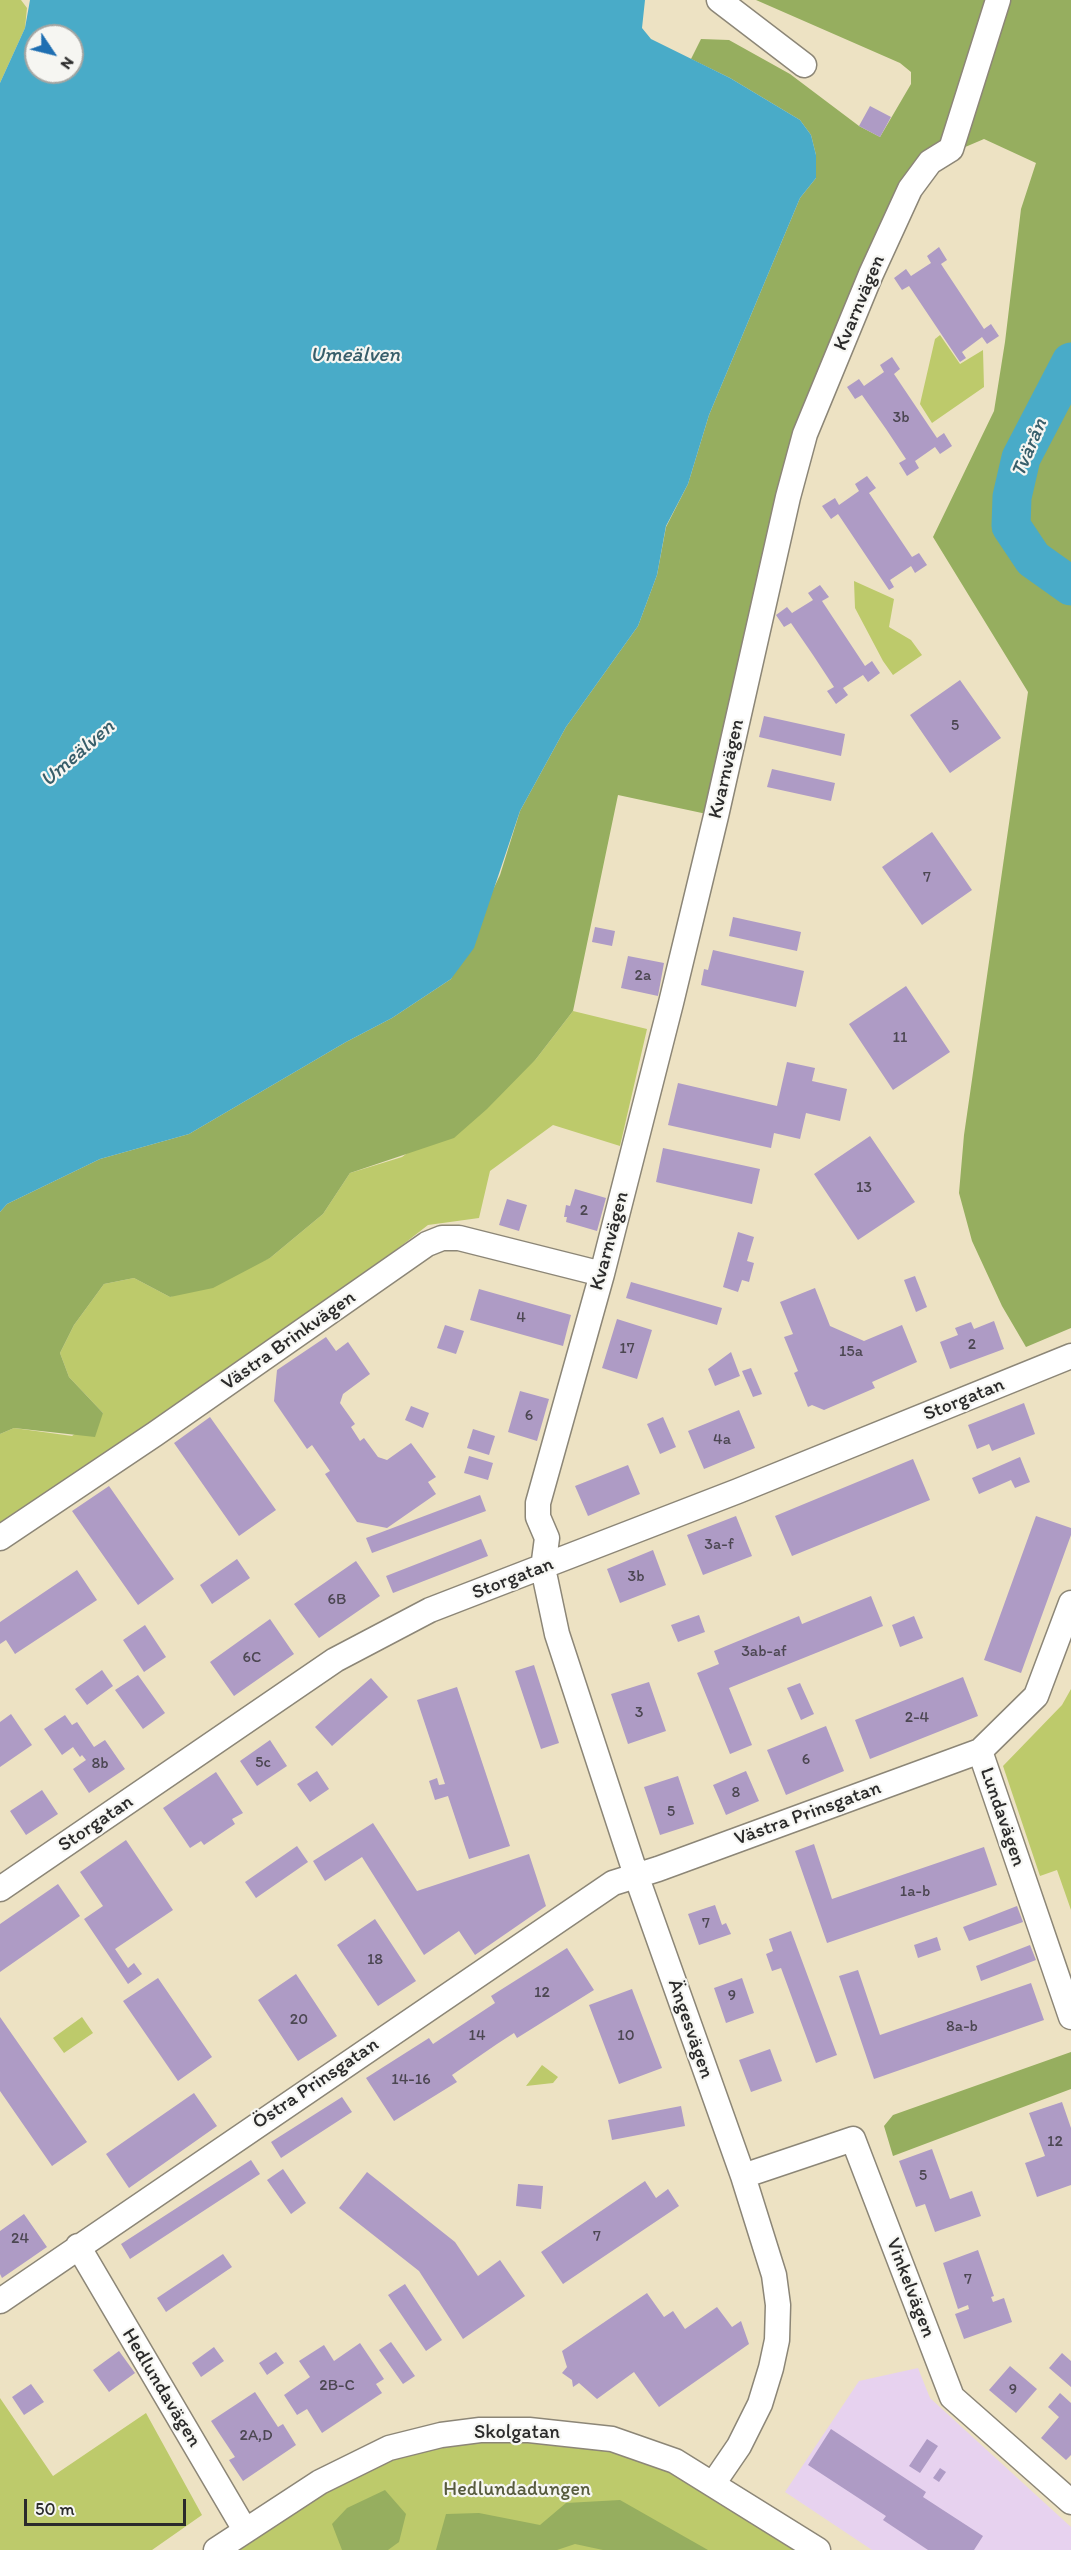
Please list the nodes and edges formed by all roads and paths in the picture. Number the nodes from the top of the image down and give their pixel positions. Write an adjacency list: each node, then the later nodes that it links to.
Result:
1 (719, 0): 3 (street)
2 (998, 0): 4 (street, Kvarnvägen)
3 (804, 65)
4 (602, 1275): 6 (street, Västra Brinkvägen); 7 (street, Kvarnvägen)
5 (1071, 1356): 7 (street, Storgatan)
6 (0, 1538)
7 (543, 1568): 10 (street, Ängesvägen); 11 (street, Storgatan)
8 (1071, 1603): 9 (street, Lundavägen)
9 (980, 1751): 10 (street, Västra Prinsgatan); 12 (street, Lundavägen)
10 (636, 1875): 13 (street, Ängesvägen); 14 (street, Östra Prinsgatan)
11 (0, 1889)
12 (1071, 2017)
13 (743, 2176): 16 (street, Ängesvägen); 17 (street, Vinkelvägen)
14 (78, 2246): 15 (street, Östra Prinsgatan); 18 (street, Hedlundavägen)
15 (0, 2301)
16 (713, 2484): 18 (street, Skolgatan); 20 (street, Skolgatan)
17 (1071, 2502)
18 (245, 2530): 19 (street, Skolgatan)
19 (216, 2550)
20 (818, 2550)

